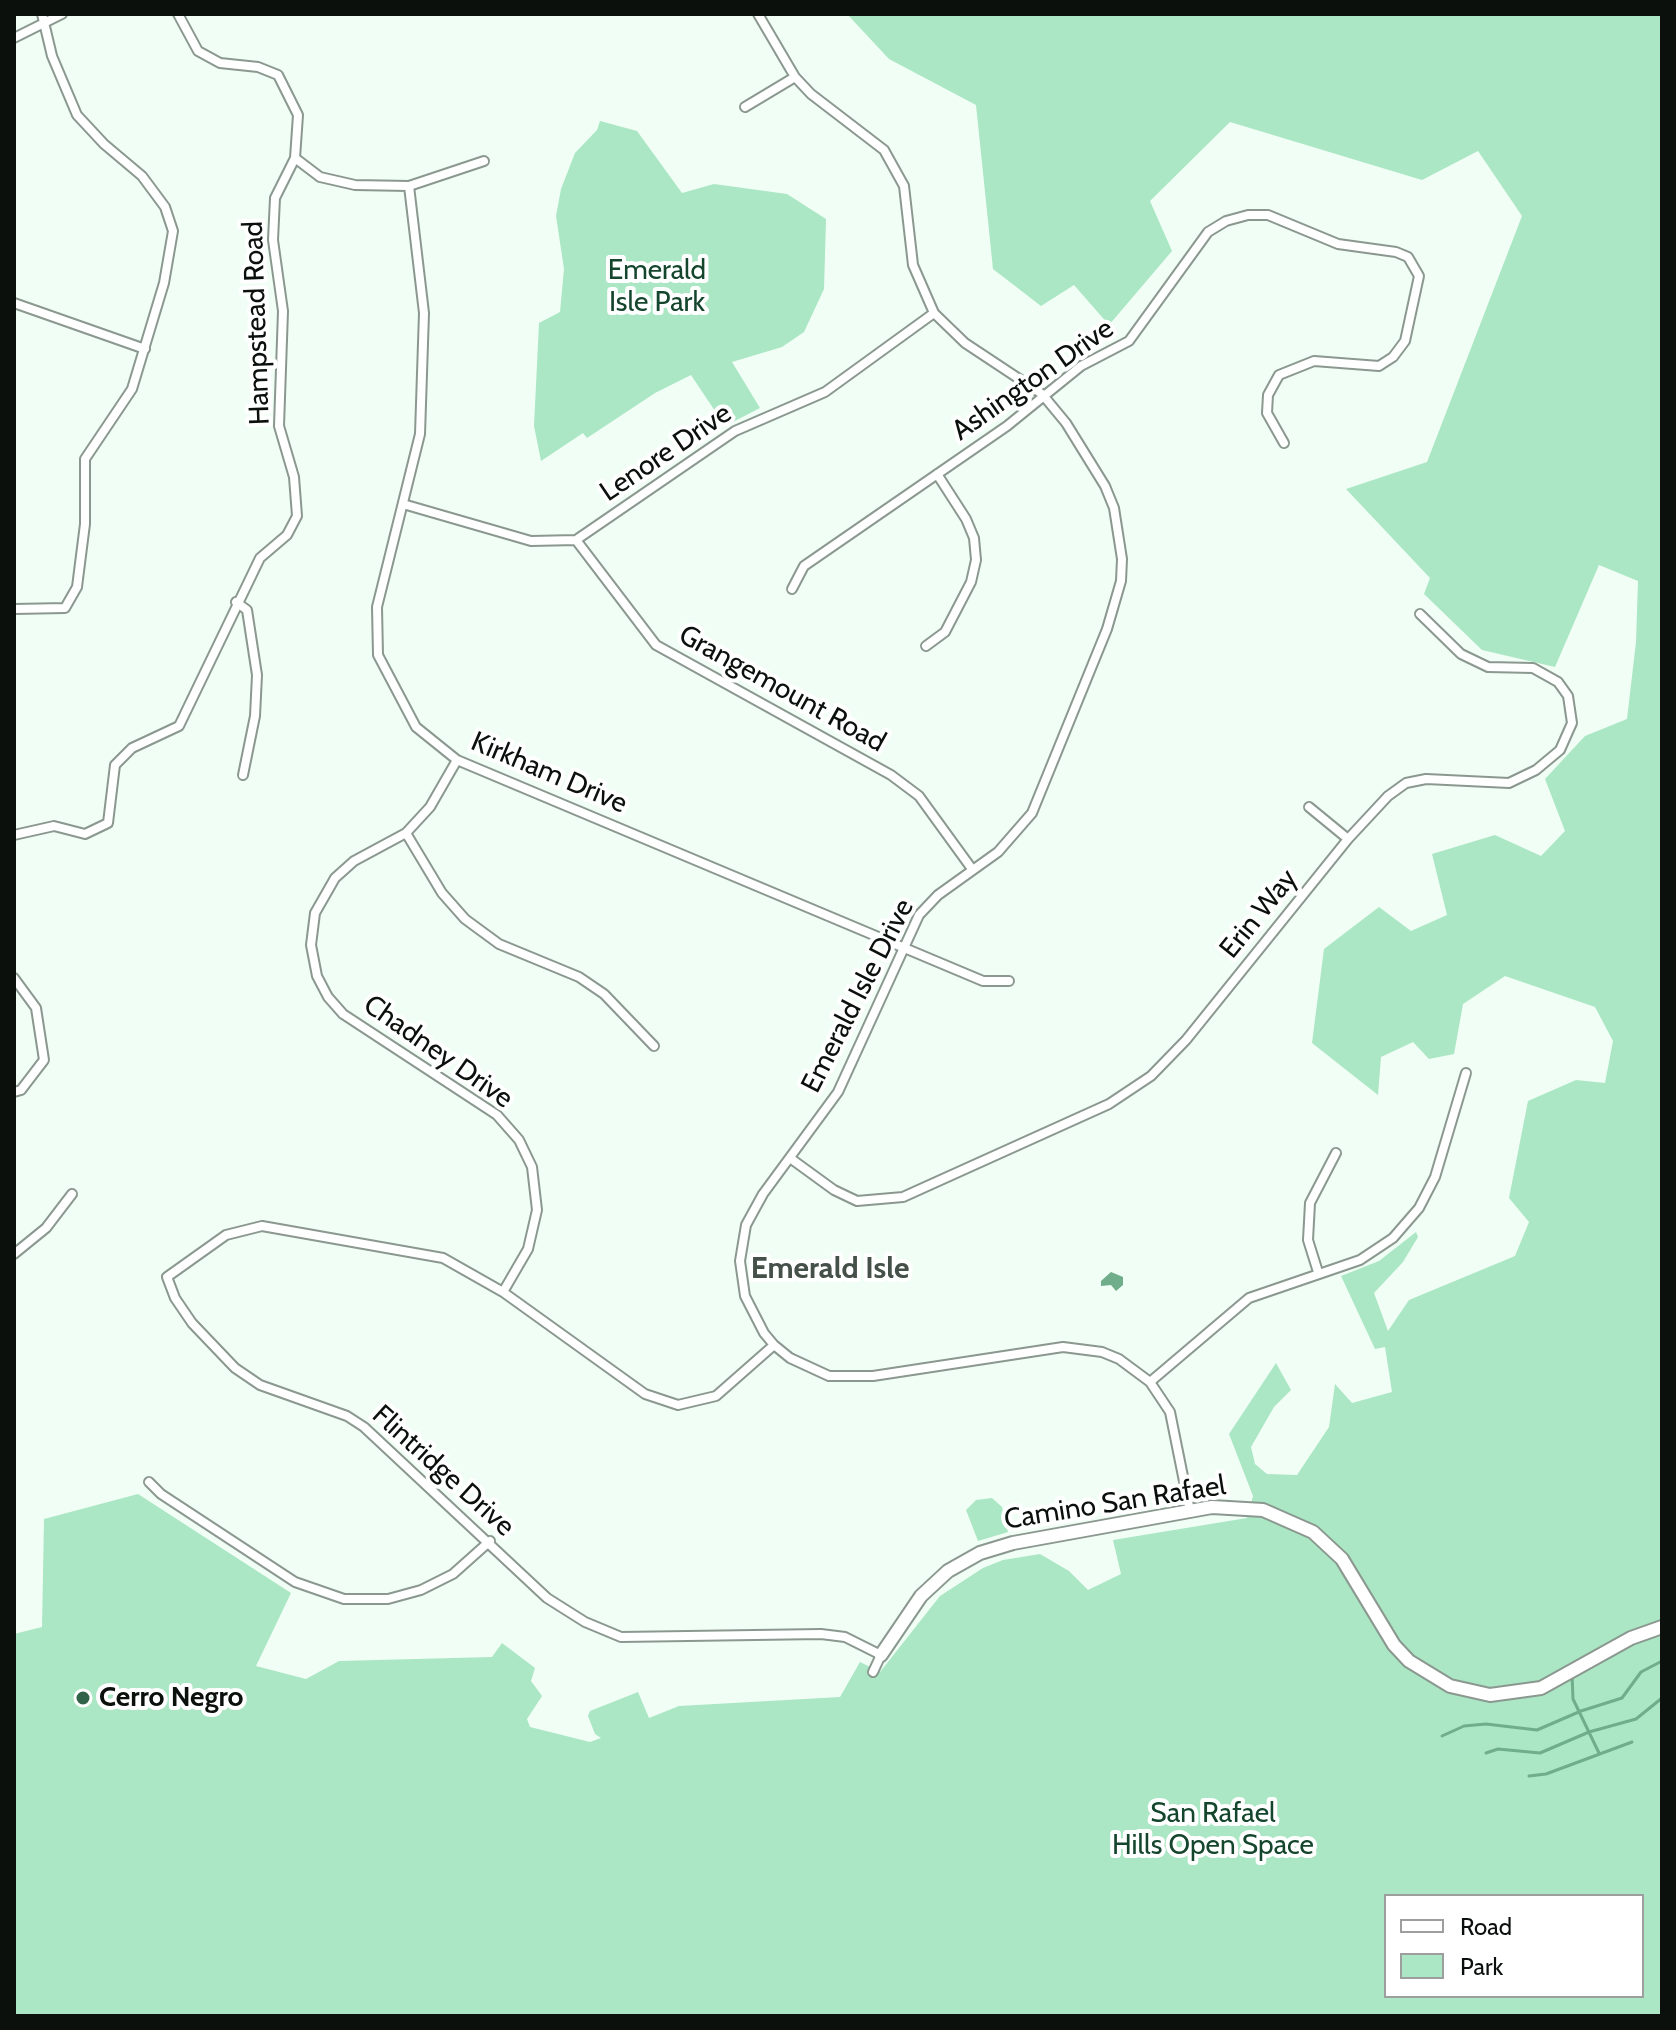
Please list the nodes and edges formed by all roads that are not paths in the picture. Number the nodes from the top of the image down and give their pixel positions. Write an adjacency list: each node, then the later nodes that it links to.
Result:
1 (62, 14): 4 (street)
2 (178, 14): 8 (street, Hampstead Road)
3 (758, 14): 6 (street, Emerald Isle Drive)
4 (43, 18): 5 (street); 13 (street)
5 (14, 38)
6 (795, 77): 7 (street); 12 (street, Emerald Isle Drive)
7 (745, 107)
8 (295, 158): 10 (street); 20 (street, Hampstead Road)
9 (484, 161): 10 (street)
10 (409, 186): 17 (street, Kirkham Drive)
11 (14, 303): 13 (street)
12 (934, 313): 14 (street, Emerald Isle Drive); 18 (street, Lenore Drive)
13 (145, 349): 21 (street)
14 (1042, 394): 15 (street, Ashington Drive); 16 (street, Ashington Drive); 30 (street, Emerald Isle Drive)
15 (1284, 443)
16 (937, 474): 19 (street, Ashington Drive); 23 (street)
17 (403, 504): 18 (street); 24 (street, Kirkham Drive)
18 (576, 540): 30 (street, Grangemount Road)
19 (792, 589)
20 (236, 602): 25 (street); 28 (street, Hampstead Road)
21 (14, 609)
22 (1420, 614): 29 (street, Erin Way)
23 (926, 646)
24 (457, 760): 27 (street, Chadney Drive); 31 (street, Kirkham Drive)
25 (243, 775)
26 (1309, 807): 29 (street)
27 (406, 833): 34 (street); 42 (street, Chadney Drive)
28 (14, 835)
29 (1348, 839): 38 (street, Erin Way)
30 (972, 869): 31 (street, Emerald Isle Drive)
31 (902, 947): 33 (street, Kirkham Drive); 38 (street, Emerald Isle Drive)
32 (14, 978): 36 (street)
33 (1009, 981)
34 (654, 1046)
35 (1466, 1073): 41 (street)
36 (14, 1092)
37 (1336, 1153): 41 (street)
38 (790, 1158): 43 (street, Emerald Isle Drive)
39 (72, 1194): 40 (street)
40 (14, 1254)
41 (1318, 1272): 44 (street)
42 (503, 1292): 43 (street, Flintridge Drive); 47 (street, Flintridge Drive)
43 (774, 1345): 44 (street, Emerald Isle Drive)
44 (1150, 1382): 46 (street, Emerald Isle Drive)
45 (149, 1482): 47 (street)
46 (1190, 1511): 48 (street, Camino San Rafael); 49 (street, Camino San Rafael)
47 (490, 1541): 49 (street, Flintridge Drive)
48 (1662, 1627)
49 (881, 1655): 50 (street, Camino San Rafael)
50 (873, 1672)

